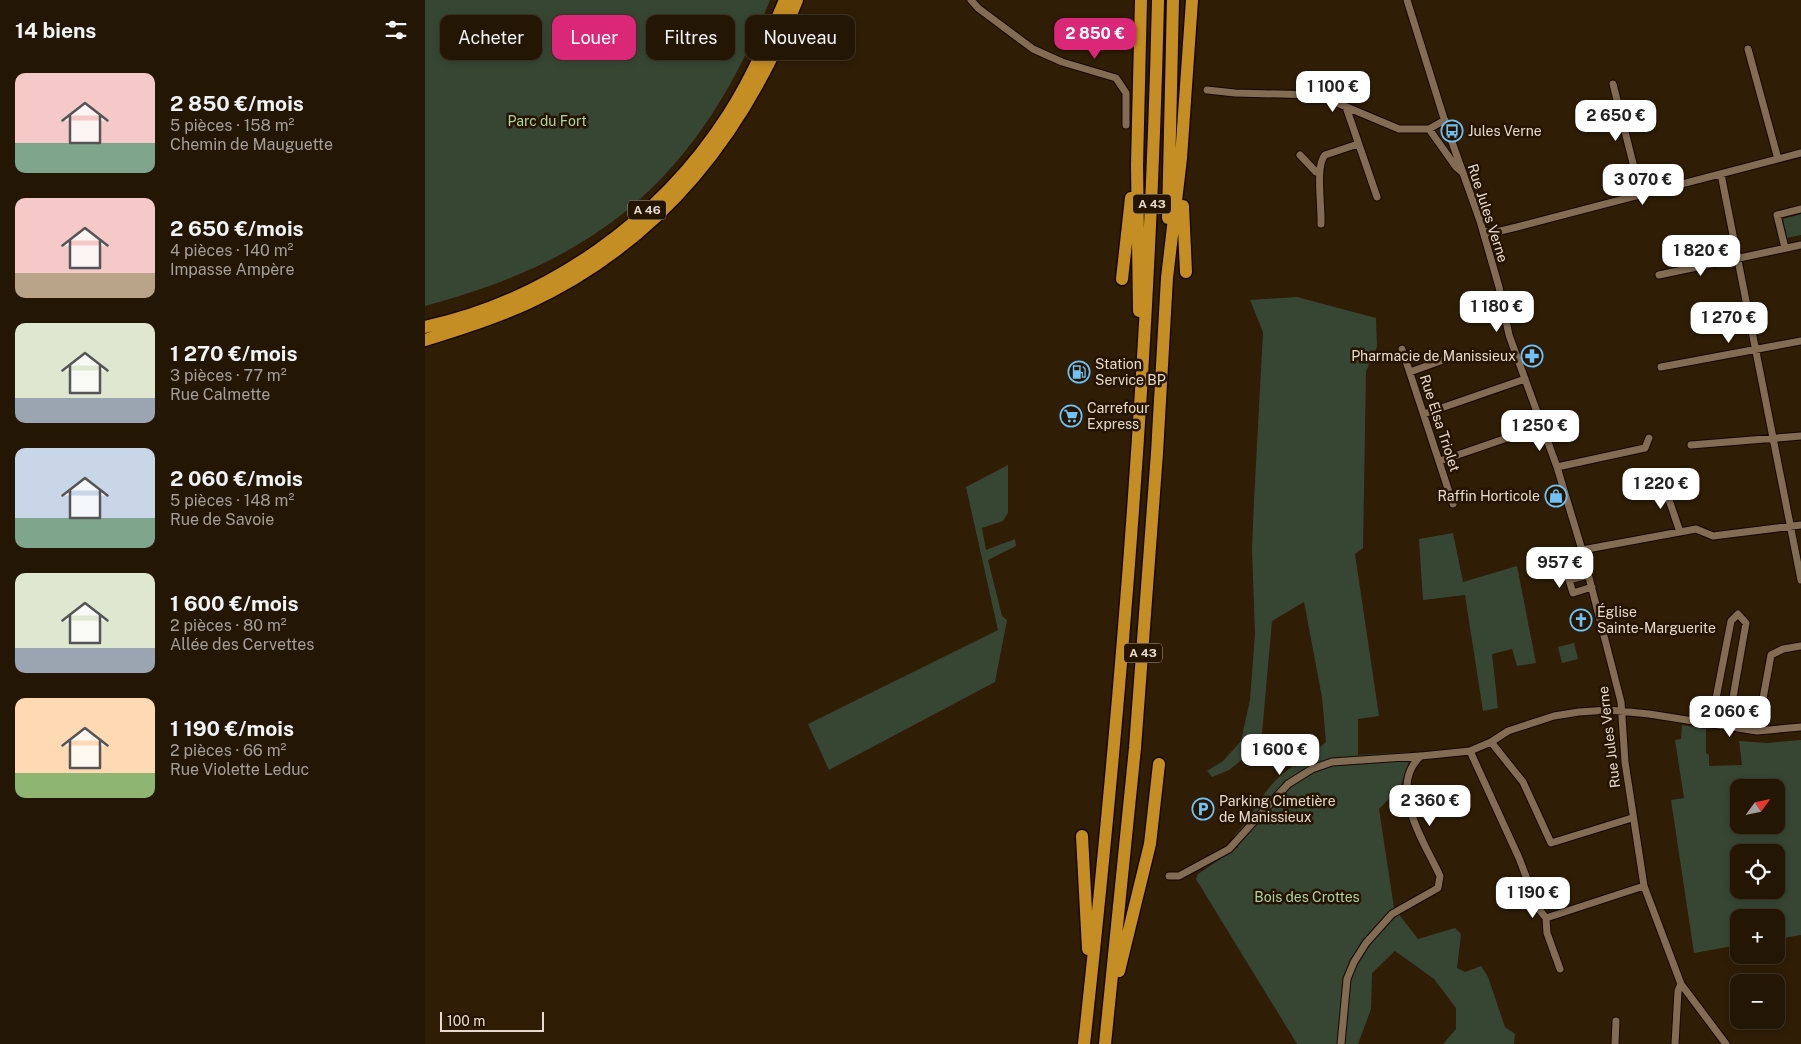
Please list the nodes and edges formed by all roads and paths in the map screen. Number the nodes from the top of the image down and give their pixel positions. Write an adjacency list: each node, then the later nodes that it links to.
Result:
1 (785, 0): 37 (highway, A 46)
2 (797, 0): 38 (highway, A 46)
3 (971, 0): 14 (street)
4 (1141, 0): 16 (highway)
5 (1158, 0): 46 (highway, A 43)
6 (1173, 0): 35 (highway, A 43)
7 (1192, 0): 20 (highway)
8 (1407, 0): 13 (street, Rue Jules Verne)
9 (1748, 49): 21 (street)
10 (1613, 84): 25 (street)
11 (1207, 90): 12 (street)
12 (1346, 107): 15 (street); 17 (street)
13 (1445, 120): 15 (street); 22 (street, Rue Jules Verne)
14 (1126, 124)
15 (1429, 129): 22 (street)
16 (1137, 133): 36 (highway); 46 (highway)
17 (1358, 144): 23 (street); 26 (street)
18 (1801, 153): 21 (street)
19 (1300, 155): 23 (street)
20 (1181, 158): 33 (highway); 35 (highway)
21 (1779, 159): 24 (street)
22 (1462, 172): 29 (street, Rue Jules Verne)
23 (1319, 173): 28 (street)
24 (1721, 174): 25 (street); 32 (street)
25 (1641, 195): 29 (street)
26 (1377, 197)
27 (1801, 209): 31 (street)
28 (1321, 224)
29 (1483, 232): 45 (street, Rue Jules Verne)
30 (1801, 245): 31 (street)
31 (1785, 248): 32 (street)
32 (1738, 258): 34 (street); 41 (street)
33 (1186, 272)
34 (1659, 275)
35 (1167, 278): 83 (highway, A 43)
36 (1122, 279)
37 (425, 327)
38 (425, 339)
39 (1801, 341): 41 (street)
40 (1402, 349): 44 (street, Rue Elsa Triolet)
41 (1755, 350): 43 (street); 51 (street)
42 (1457, 355): 44 (street)
43 (1661, 367)
44 (1410, 372): 47 (street, Rue Elsa Triolet)
45 (1525, 379): 47 (street); 48 (street, Rue Jules Verne)
46 (1141, 408): 81 (highway, A 43)
47 (1424, 414): 53 (street, Rue Elsa Triolet)
48 (1542, 426): 53 (street); 54 (street, Rue Jules Verne)
49 (1801, 436): 51 (street)
50 (1649, 438): 54 (street)
51 (1772, 438): 52 (street); 58 (street)
52 (1691, 445)
53 (1440, 461): 56 (street, Rue Elsa Triolet)
54 (1557, 467): 60 (street, Rue Jules Verne)
55 (1649, 482): 59 (street)
56 (1453, 504)
57 (1801, 525): 58 (street)
58 (1789, 526): 59 (street); 62 (street)
59 (1680, 532): 60 (street)
60 (1582, 550): 61 (street, Rue Jules Verne)
61 (1588, 575): 63 (street, Rue Jules Verne); 63 (street)
62 (1801, 580)
63 (1592, 587): 65 (street, Rue Jules Verne)
64 (1801, 646): 69 (street)
65 (1621, 711): 66 (street); 70 (street); 74 (street, Rue Jules Verne)
66 (1711, 724): 67 (street); 67 (street)
67 (1728, 726): 69 (street)
68 (1801, 727): 69 (street)
69 (1757, 731)
70 (1491, 742): 71 (street); 74 (street)
71 (1470, 751): 72 (street); 78 (street)
72 (1421, 756): 76 (street); 86 (street)
73 (1159, 764): 83 (highway)
74 (1632, 818): 77 (street, Rue Jules Verne)
75 (1082, 836): 81 (highway)
76 (1169, 876)
77 (1644, 886): 78 (street); 80 (street, Rue Jules Verne)
78 (1546, 918): 79 (street)
79 (1560, 969)
80 (1681, 984): 88 (street); 89 (street)
81 (1090, 989): 84 (highway, A 43)
82 (1616, 1021): 87 (street)
83 (1107, 1024): 85 (highway, A 43)
84 (1084, 1044)
85 (1105, 1044)
86 (1341, 1044)
87 (1615, 1044)
88 (1675, 1044)
89 (1726, 1044)

